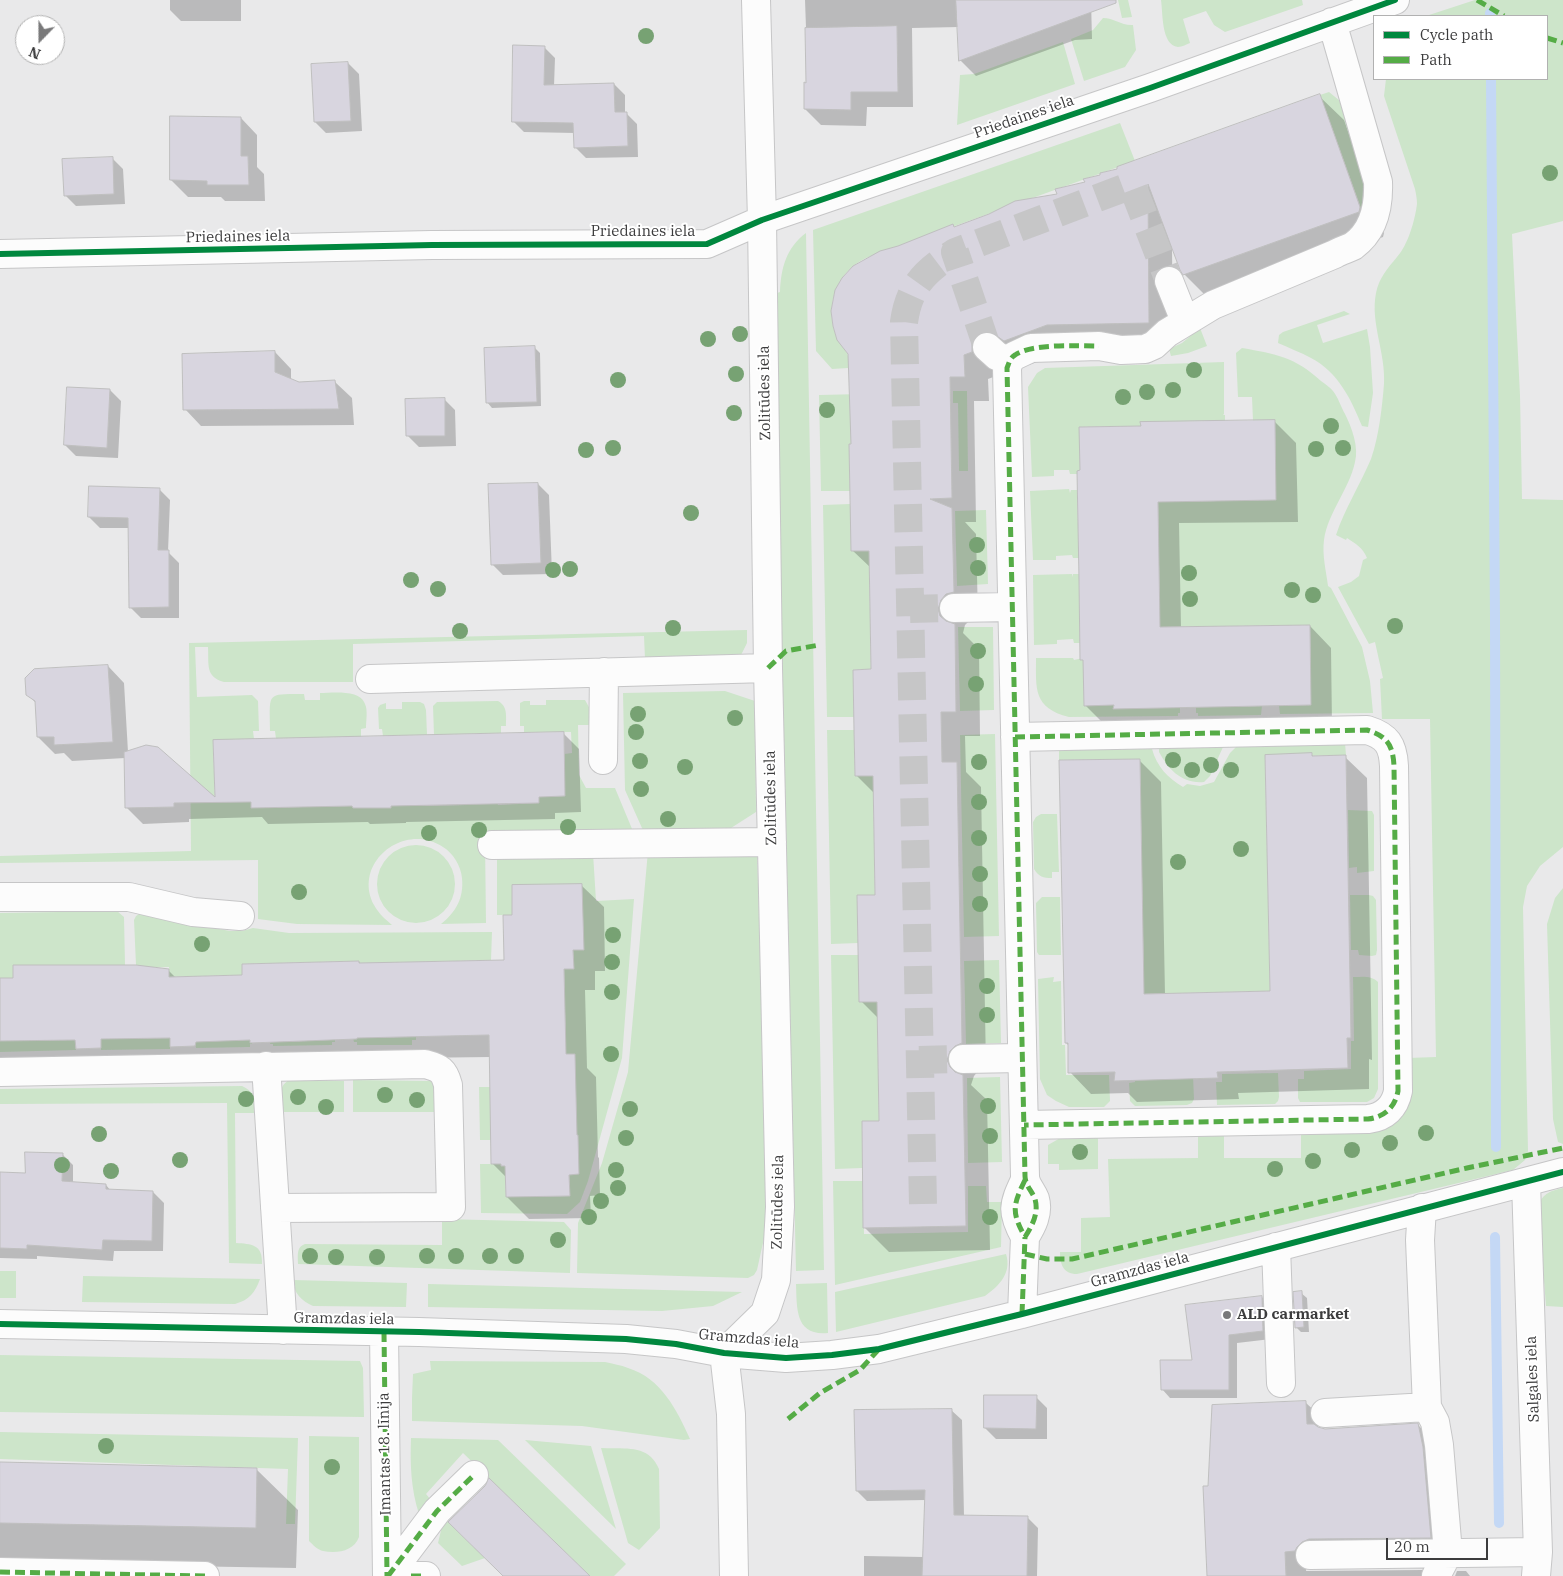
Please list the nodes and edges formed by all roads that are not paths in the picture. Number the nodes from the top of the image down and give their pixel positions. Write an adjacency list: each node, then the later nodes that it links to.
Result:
1 (756, 0): 4 (street, Zolitūdes iela)
2 (1395, 0): 3 (street, Priedaines iela)
3 (1332, 22): 4 (street, Priedaines iela); 7 (street)
4 (762, 220): 5 (street, Priedaines iela); 10 (street, Zolitūdes iela)
5 (0, 254)
6 (1169, 281): 7 (street)
7 (1176, 327): 8 (street)
8 (1012, 607): 9 (street); 13 (street)
9 (954, 608)
10 (768, 668): 11 (street); 15 (street, Zolitūdes iela)
11 (604, 672): 12 (street); 14 (street)
12 (370, 679)
13 (1015, 737): 19 (street); 23 (street)
14 (602, 760)
15 (772, 842): 16 (street); 33 (street, Zolitūdes iela)
16 (492, 845)
17 (0, 897): 18 (street)
18 (240, 916)
19 (1022, 1058): 20 (street); 23 (street)
20 (963, 1060)
21 (266, 1066): 22 (street); 26 (street); 26 (street)
22 (0, 1072)
23 (1024, 1125): 29 (street)
24 (1563, 1172): 25 (street, Gramzdas iela)
25 (1526, 1182): 27 (street, Gramzdas iela); 39 (street, Salgales iela)
26 (275, 1208): 31 (street)
27 (1422, 1208): 28 (street, Gramzdas iela); 35 (street)
28 (1276, 1247): 29 (street, Gramzdas iela); 34 (street)
29 (1022, 1314): 33 (street, Gramzdas iela)
30 (0, 1324): 31 (street, Gramzdas iela)
31 (283, 1330): 32 (street, Gramzdas iela)
32 (384, 1332): 33 (street, Gramzdas iela); 43 (street, Imantas 18. līnija)
33 (724, 1353): 46 (street)
34 (1281, 1383)
35 (1427, 1407): 36 (street); 40 (street)
36 (1326, 1413)
37 (474, 1475): 43 (street)
38 (1310, 1555): 40 (street)
39 (1537, 1564): 40 (street)
40 (1442, 1565)
41 (0, 1572): 42 (street)
42 (205, 1576)
43 (387, 1576)
44 (411, 1576): 45 (street)
45 (426, 1576)
46 (734, 1576)

